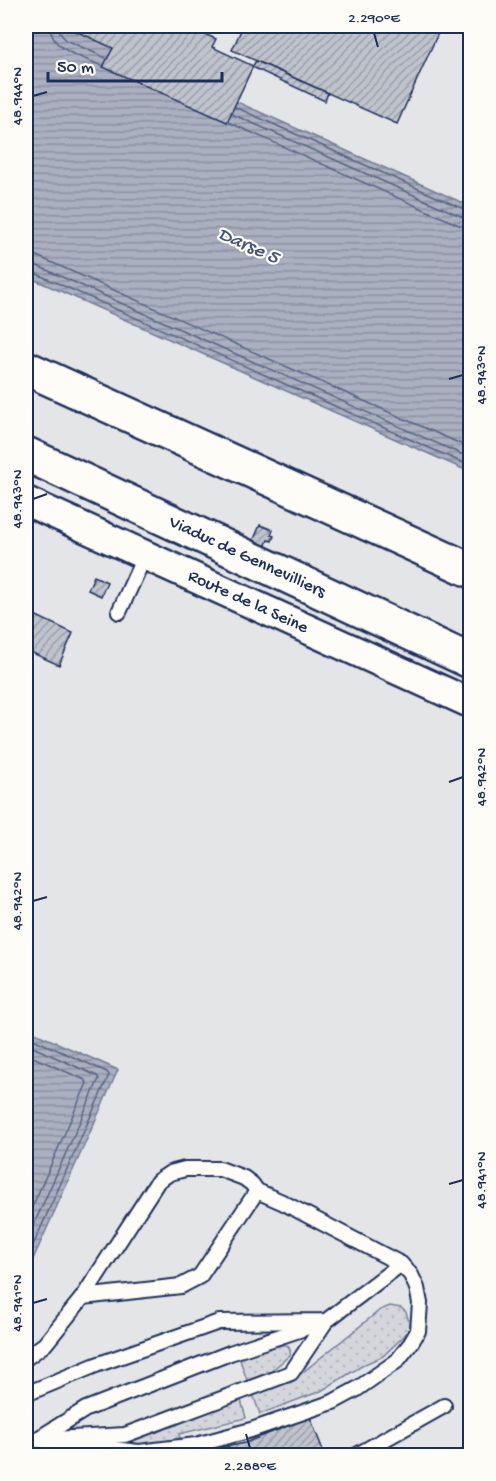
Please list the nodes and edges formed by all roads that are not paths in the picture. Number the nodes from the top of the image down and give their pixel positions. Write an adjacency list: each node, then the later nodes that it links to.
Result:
1 (26, 368): 5 (highway)
2 (26, 454): 7 (highway, Viaduc de Gennevilliers)
3 (26, 501): 4 (street, Route de la Seine)
4 (145, 555): 6 (lane); 8 (street, Route de la Seine)
5 (471, 570)
6 (119, 612)
7 (471, 661)
8 (471, 704)
9 (256, 1191): 10 (lane); 11 (lane); 11 (lane)
10 (401, 1264): 12 (lane); 16 (lane)
11 (83, 1297): 13 (lane)
12 (326, 1321): 14 (lane); 16 (lane); 16 (lane)
13 (26, 1358)
14 (26, 1394)
15 (444, 1406): 17 (lane)
16 (31, 1439)
17 (355, 1455)

